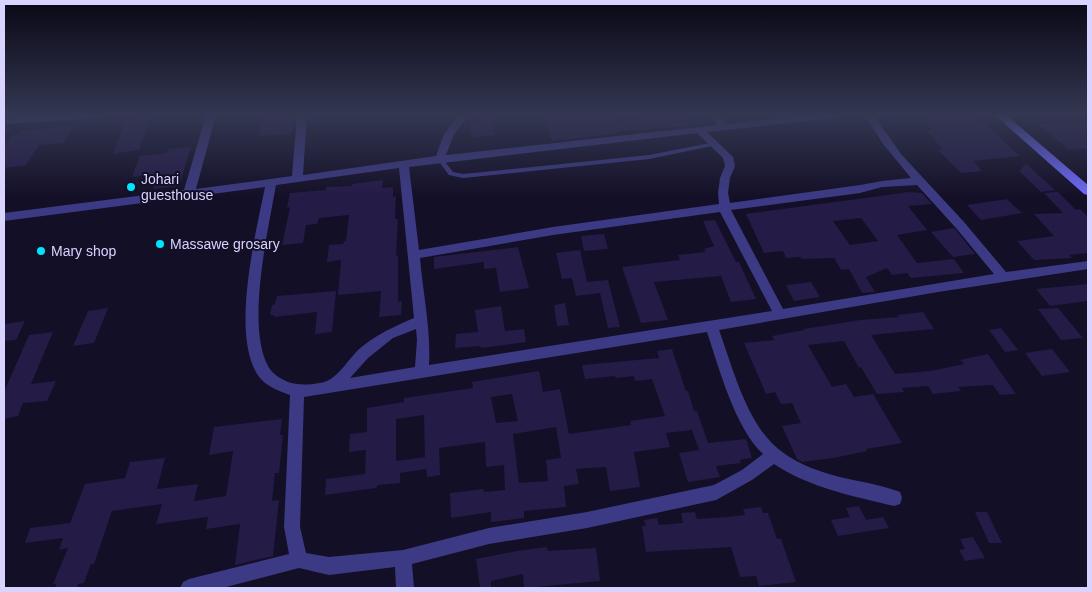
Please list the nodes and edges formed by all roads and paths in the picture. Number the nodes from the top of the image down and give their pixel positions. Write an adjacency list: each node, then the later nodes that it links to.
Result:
1 (203, 143): 14 (street)
2 (300, 143): 10 (street)
3 (446, 143): 8 (street)
4 (586, 143): 8 (street)
5 (886, 143): 11 (street)
6 (1032, 143): 13 (street)
7 (715, 144): 8 (lane); 15 (street)
8 (440, 159): 9 (street)
9 (404, 164): 10 (street); 17 (street)
10 (297, 180): 12 (street)
11 (919, 181): 15 (street); 19 (street)
12 (271, 182): 14 (street); 25 (street)
13 (1088, 192)
14 (189, 193): 16 (street)
15 (725, 206): 17 (street); 20 (street)
16 (4, 217)
17 (414, 255): 21 (street)
18 (1088, 266): 19 (street)
19 (1003, 277): 20 (street)
20 (780, 315): 22 (street)
21 (421, 321): 23 (street); 24 (street)
22 (711, 326): 23 (street); 26 (street)
23 (422, 371): 24 (street)
24 (331, 388): 25 (street)
25 (297, 392): 29 (street)
26 (773, 456): 27 (street); 28 (street)
27 (894, 498)
28 (403, 558): 29 (street); 31 (street)
29 (299, 560): 30 (street)
30 (189, 588)
31 (405, 588)

